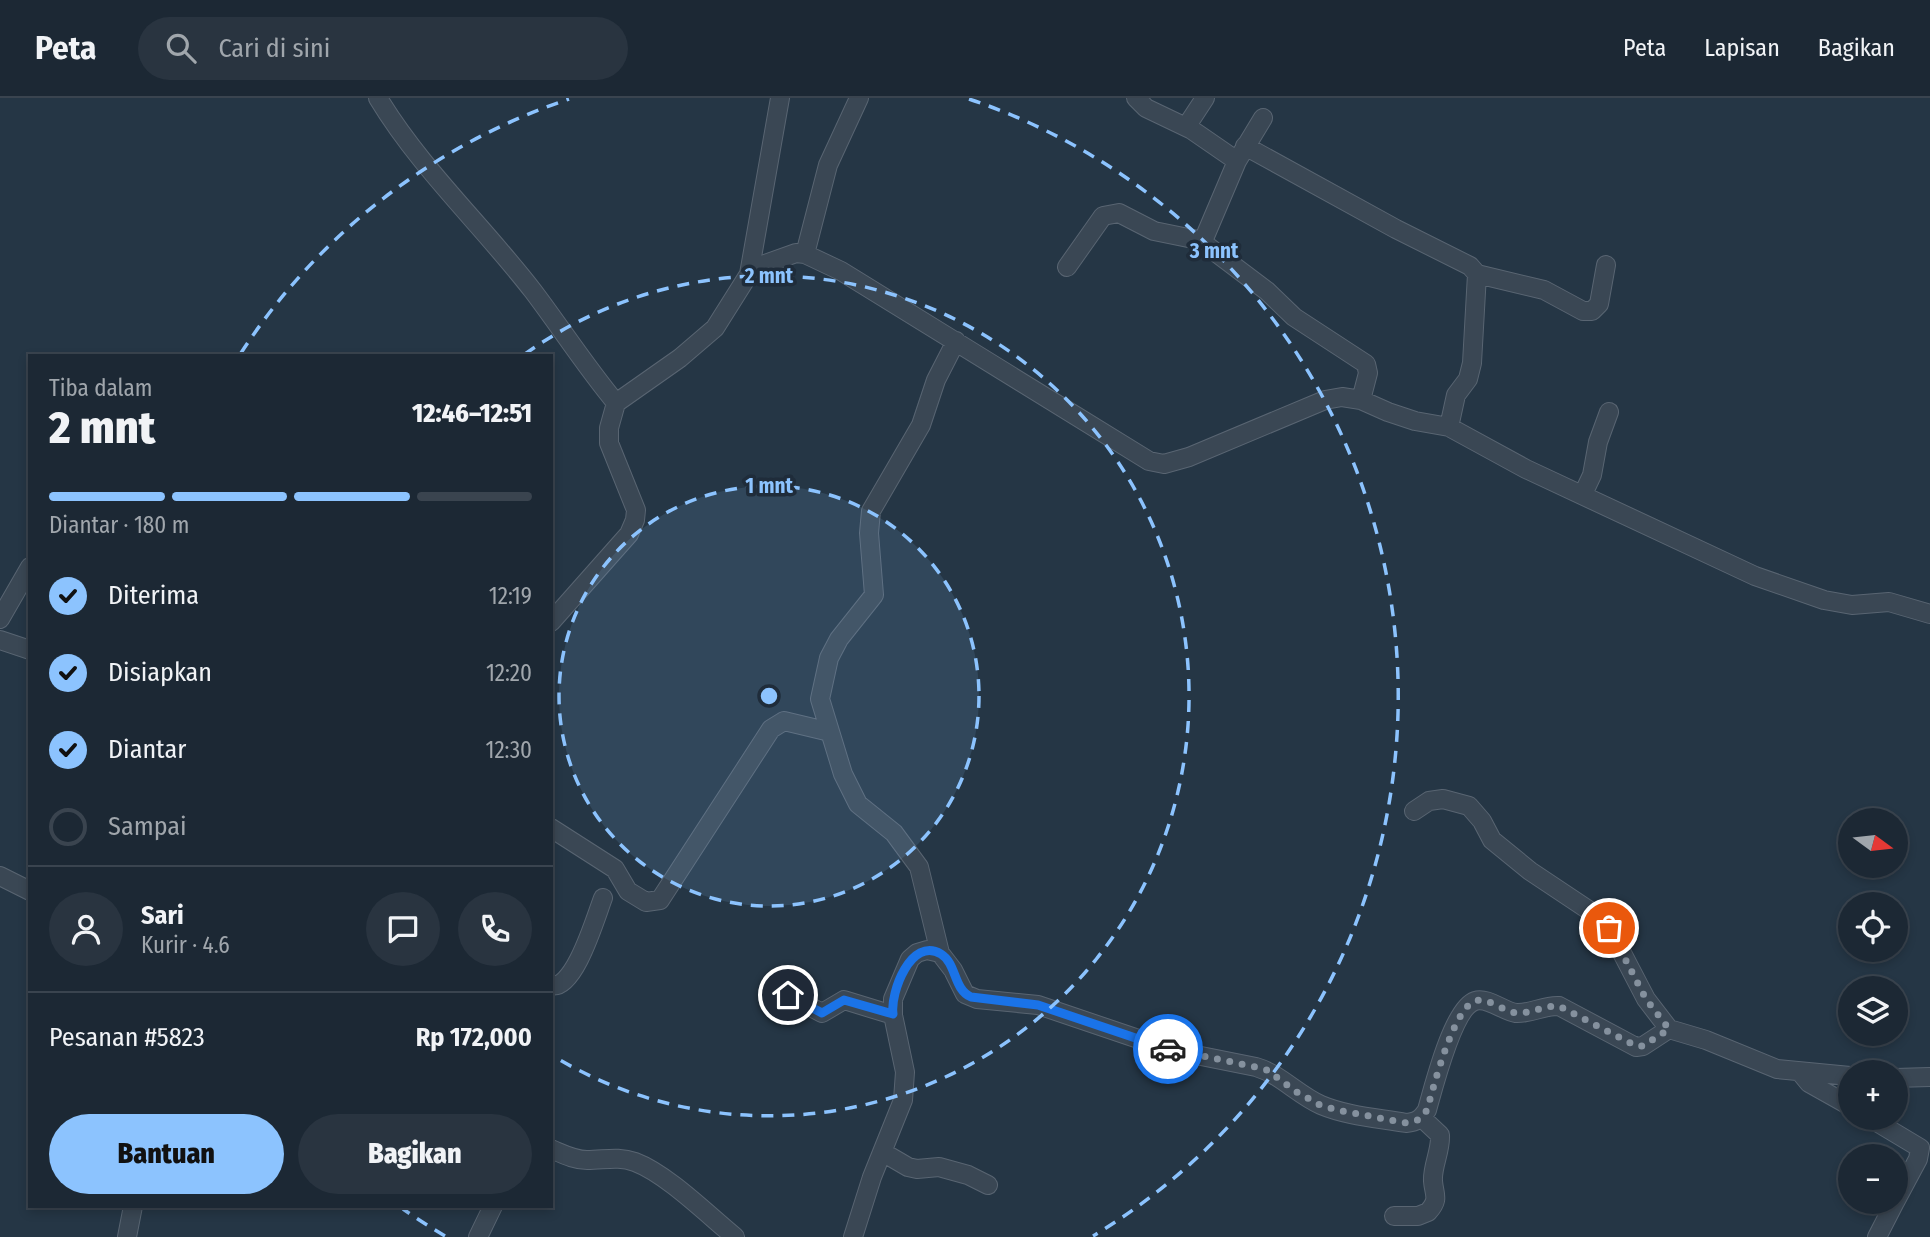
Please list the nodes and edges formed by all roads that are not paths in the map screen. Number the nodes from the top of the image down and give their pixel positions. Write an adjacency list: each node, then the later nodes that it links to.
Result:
1 (378, 98): 17 (street)
2 (780, 98): 13 (street)
3 (859, 98): 10 (street)
4 (1136, 98): 7 (street)
5 (1205, 98): 7 (street)
6 (1263, 118): 8 (street)
7 (1186, 127): 8 (street)
8 (1241, 154): 9 (street); 14 (street)
9 (1203, 241): 12 (street); 16 (street)
10 (805, 254): 13 (street); 15 (street)
11 (1606, 265): 14 (street)
12 (1067, 267)
13 (749, 274): 17 (street)
14 (1477, 274): 19 (street)
15 (956, 341): 16 (street); 27 (street)
16 (1362, 400): 19 (street)
17 (616, 403): 24 (street)
18 (1609, 412): 20 (street)
19 (1449, 427): 20 (street)
20 (1583, 494): 22 (street)
21 (28, 570): 23 (street)
22 (1930, 614)
23 (0, 619)
24 (553, 620)
25 (0, 640): 26 (street)
26 (28, 649)
27 (831, 732): 29 (street); 33 (street)
28 (1413, 810): 37 (street)
29 (553, 829)
30 (0, 876): 31 (street)
31 (28, 890)
32 (603, 898): 34 (street)
33 (940, 953): 36 (street); 43 (street)
34 (553, 986)
35 (788, 995): 36 (street)
36 (893, 1014): 46 (street)
37 (1669, 1029): 38 (street); 43 (street)
38 (1800, 1072): 39 (street); 42 (street)
39 (1838, 1075)
40 (1930, 1077): 41 (street)
41 (1908, 1078)
42 (1838, 1099)
43 (1422, 1118): 52 (street)
44 (1891, 1130): 47 (street)
45 (553, 1150): 55 (street)
46 (884, 1153): 48 (street); 56 (street)
47 (1908, 1178)
48 (988, 1185)
49 (133, 1208): 53 (street)
50 (492, 1208): 54 (street)
51 (1889, 1214): 57 (street)
52 (1394, 1216)
53 (127, 1237)
54 (478, 1237)
55 (735, 1237)
56 (853, 1237)
57 (1877, 1237)

